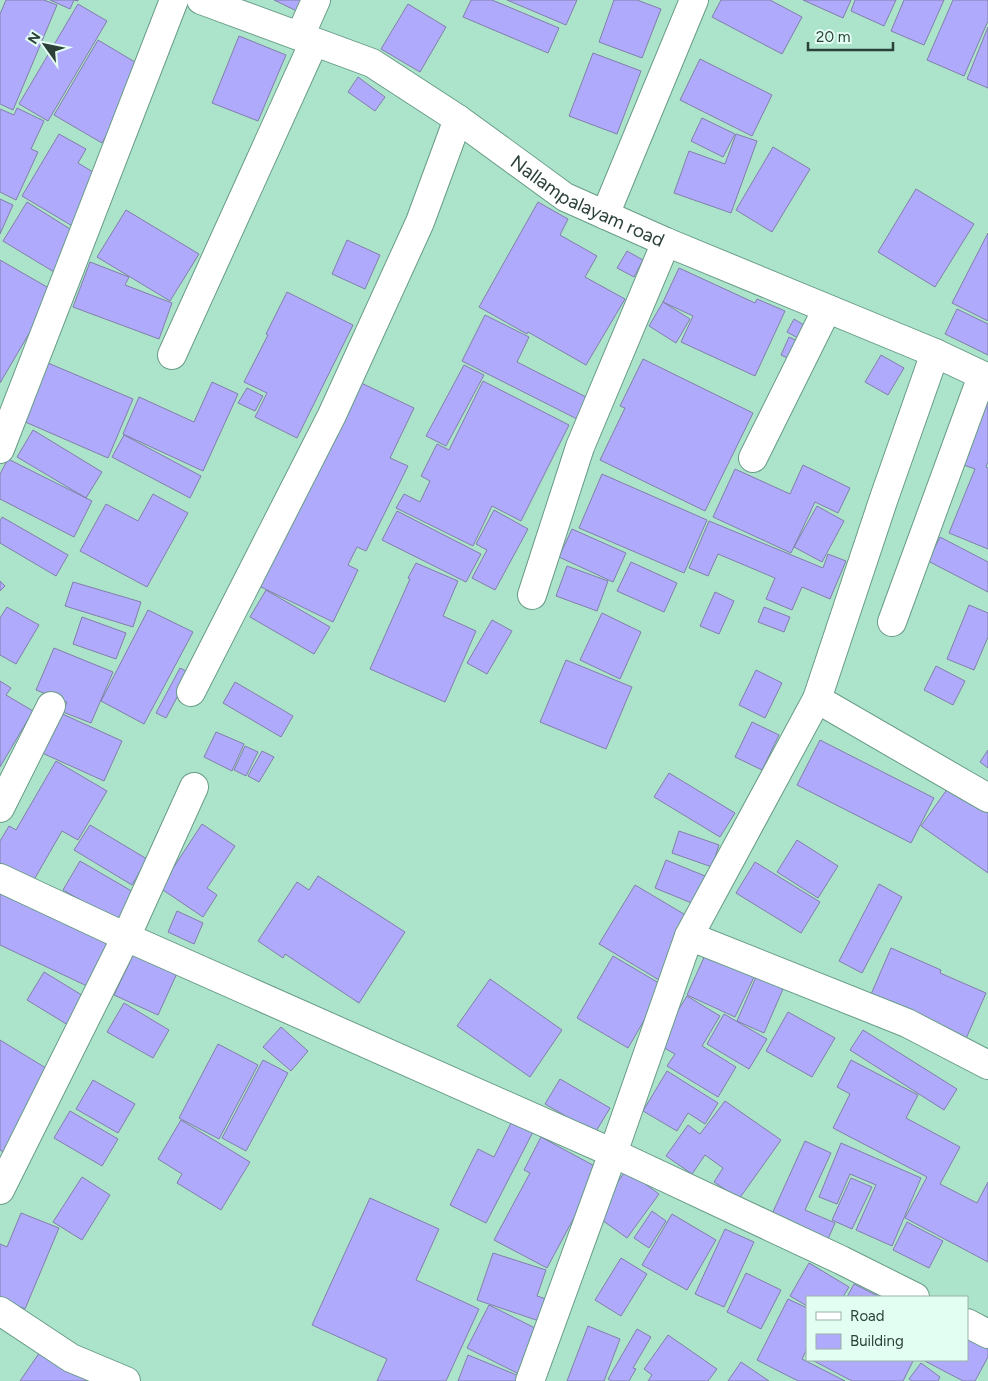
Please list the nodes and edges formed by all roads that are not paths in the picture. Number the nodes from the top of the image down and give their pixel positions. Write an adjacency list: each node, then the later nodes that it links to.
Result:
1 (174, 0): 13 (street)
2 (201, 0): 5 (street, Nallampalayam road)
3 (316, 0): 5 (street)
4 (694, 0): 7 (street)
5 (307, 39): 6 (street, Nallampalayam road); 11 (street)
6 (458, 119): 7 (street, Nallampalayam road); 17 (street)
7 (605, 215): 8 (street, Nallampalayam road)
8 (666, 242): 9 (street, Nallampalayam road); 15 (street)
9 (827, 309): 10 (street, Nallampalayam road); 14 (street)
10 (935, 353): 12 (street, Nallampalayam road); 18 (street)
11 (172, 355)
12 (985, 377): 16 (street)
13 (0, 449)
14 (753, 458)
15 (532, 595)
16 (892, 622)
17 (191, 692)
18 (816, 699): 21 (street); 24 (street)
19 (51, 706): 22 (street)
20 (194, 787): 25 (street)
21 (988, 798)
22 (0, 808)
23 (0, 878): 25 (street)
24 (689, 936): 26 (street); 27 (street)
25 (126, 937): 27 (street); 28 (street)
26 (988, 1065)
27 (613, 1153): 29 (street); 34 (street)
28 (0, 1190)
29 (913, 1296)
30 (0, 1312): 33 (street)
31 (968, 1324): 32 (street)
32 (988, 1334)
33 (126, 1381)
34 (530, 1381)

